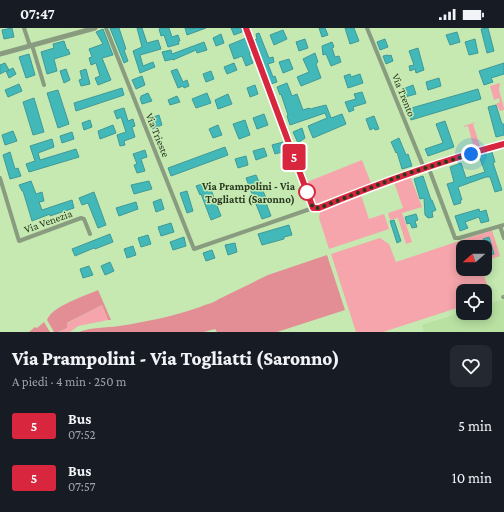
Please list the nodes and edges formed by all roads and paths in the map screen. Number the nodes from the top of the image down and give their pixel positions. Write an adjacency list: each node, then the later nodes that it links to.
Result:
1 (24, 28): 6 (street)
2 (95, 28): 6 (street)
3 (106, 28): 12 (street, Via Trieste)
4 (246, 28): 12 (street)
5 (367, 28): 10 (street, Via Trento)
6 (31, 45): 7 (street); 8 (street)
7 (0, 54)
8 (44, 85)
9 (504, 144): 10 (street)
10 (426, 167): 12 (street); 13 (street, Via Trento)
11 (0, 178): 14 (street, Via Venezia)
12 (313, 208)
13 (502, 225): 15 (street)
14 (90, 234)
15 (504, 238)

